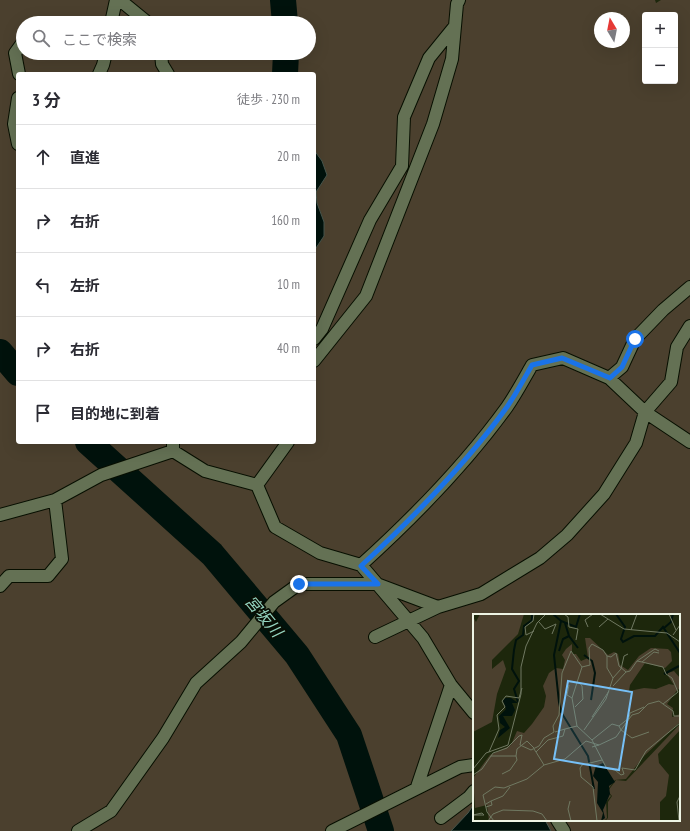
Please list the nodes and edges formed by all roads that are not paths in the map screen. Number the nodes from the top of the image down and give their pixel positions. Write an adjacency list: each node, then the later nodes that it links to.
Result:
1 (116, 0): 4 (lane)
2 (120, 0): 5 (lane)
3 (460, 0): 6 (lane)
4 (113, 16)
5 (139, 16)
6 (455, 26): 17 (lane); 18 (lane)
7 (16, 60): 10 (lane)
8 (104, 60): 11 (lane)
9 (162, 60): 12 (lane)
10 (19, 72)
11 (100, 72)
12 (167, 72)
13 (16, 111): 14 (lane)
14 (16, 134)
15 (690, 287): 19 (lane)
16 (690, 326): 20 (lane)
17 (316, 336)
18 (316, 358)
19 (610, 378): 20 (lane); 27 (lane)
20 (645, 412): 21 (lane); 30 (lane)
21 (690, 442)
22 (287, 444): 24 (lane)
23 (173, 447): 24 (lane); 25 (lane)
24 (257, 484): 27 (lane)
25 (55, 500): 26 (lane); 29 (lane)
26 (0, 515)
27 (361, 566): 28 (lane)
28 (378, 584): 30 (lane); 31 (lane); 40 (lane)
29 (0, 586)
30 (438, 607): 31 (lane)
31 (410, 622): 32 (lane); 33 (lane)
32 (375, 637)
33 (451, 685): 34 (lane); 36 (lane)
34 (473, 712)
35 (473, 765): 36 (lane)
36 (417, 787): 41 (lane)
37 (473, 792): 38 (lane)
38 (441, 818)
39 (558, 821): 42 (lane)
40 (78, 831)
41 (332, 831)
42 (564, 831)

